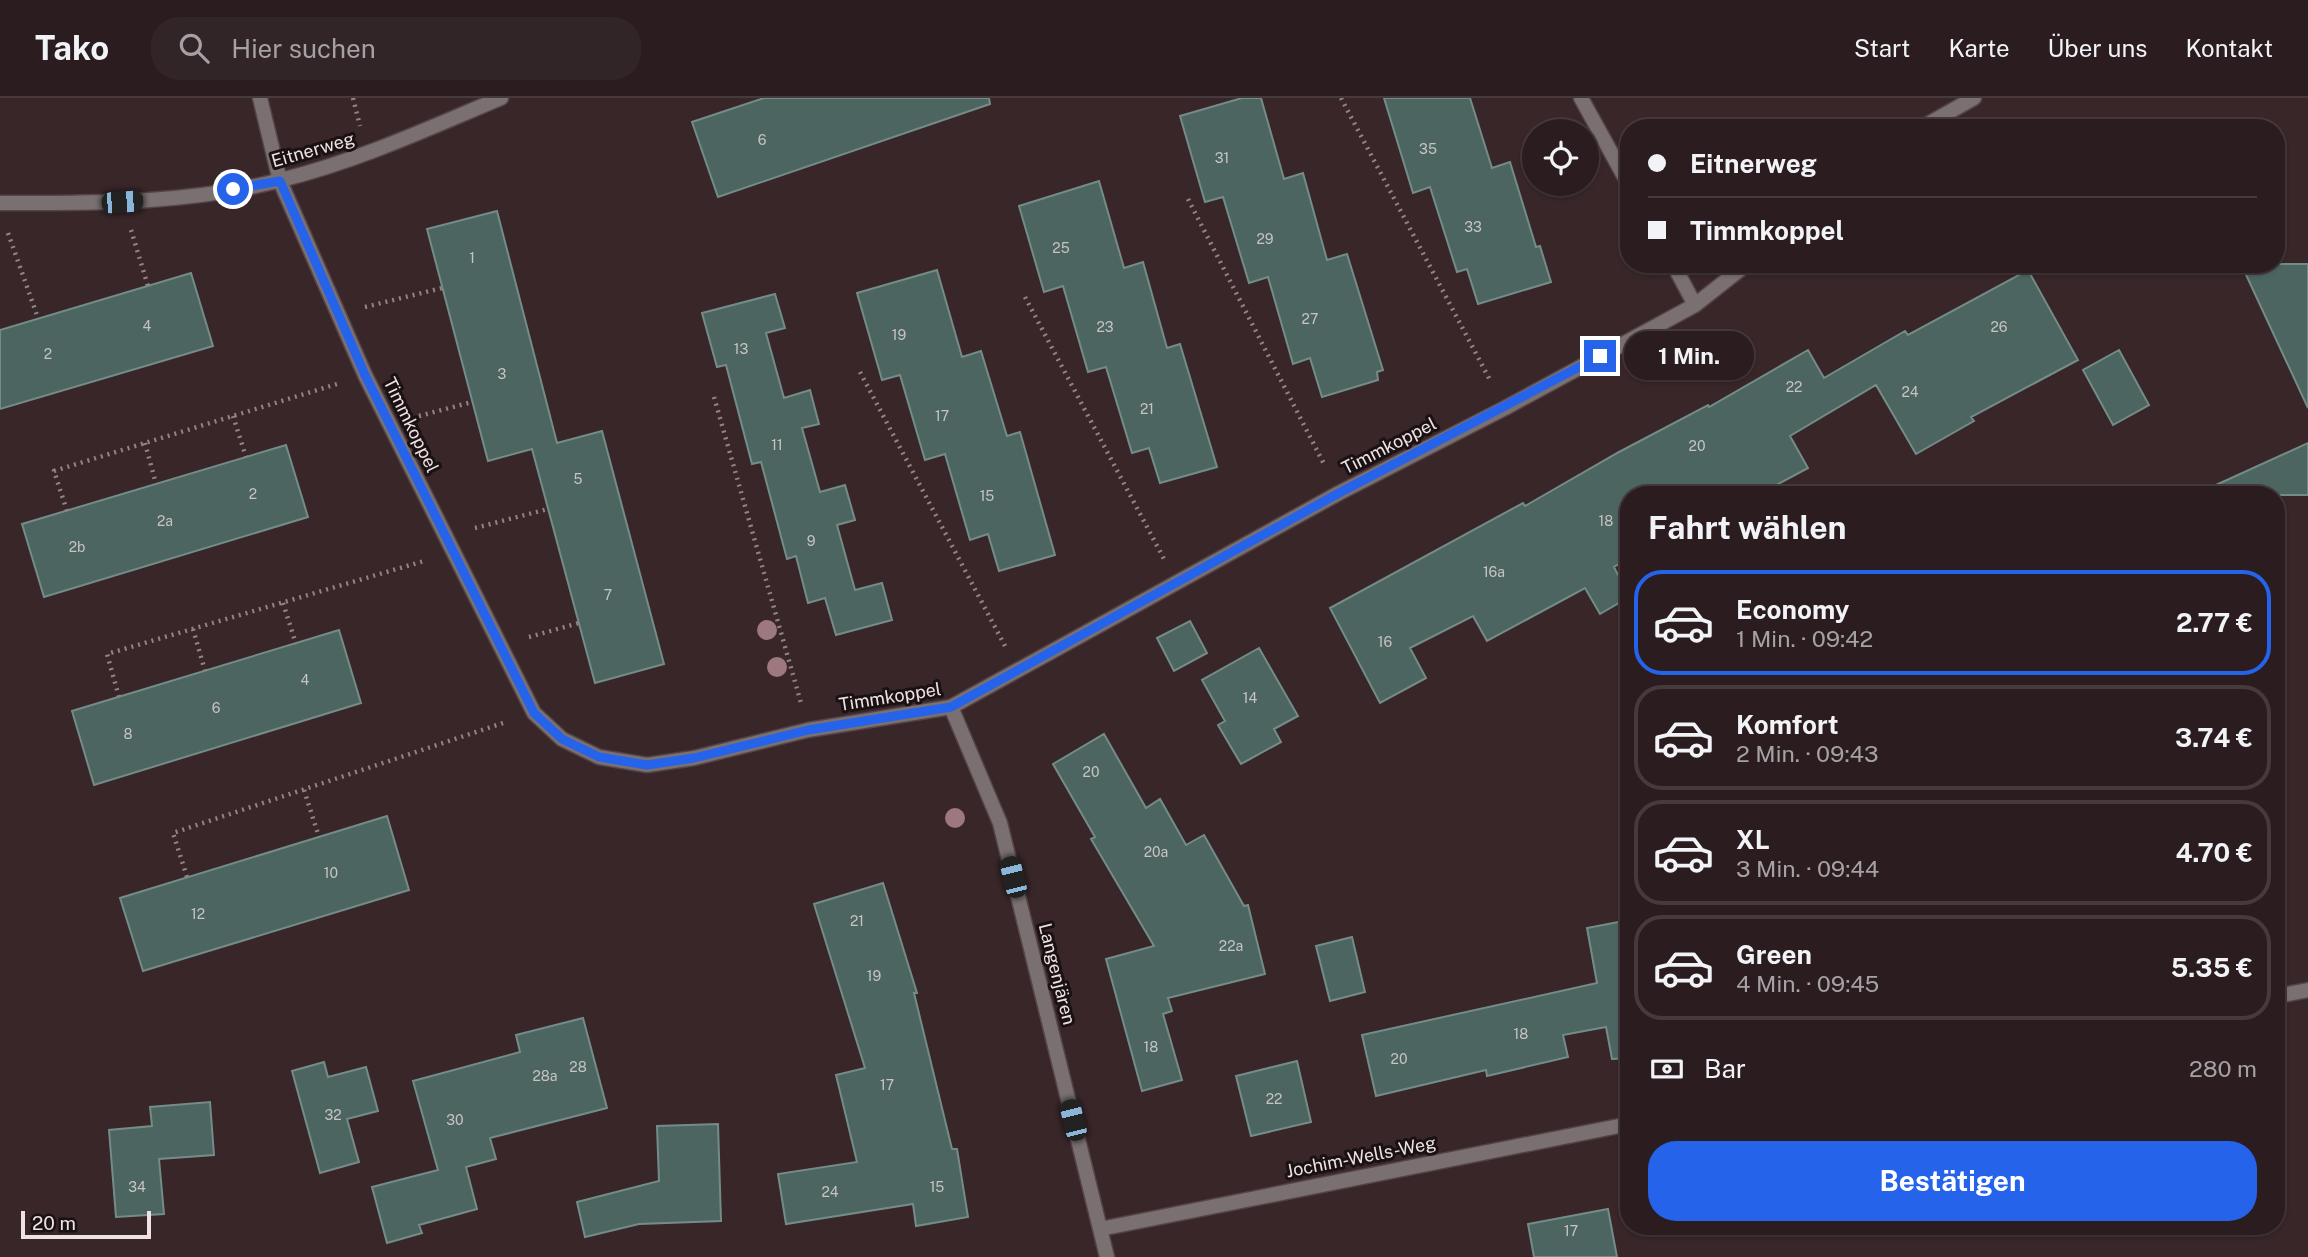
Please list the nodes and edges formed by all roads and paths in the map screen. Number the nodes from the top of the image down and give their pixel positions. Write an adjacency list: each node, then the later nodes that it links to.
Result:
1 (260, 98): 8 (street, Timmkoppel)
2 (501, 98): 8 (street, Eitnerweg)
3 (1341, 98): 25 (path)
4 (1581, 98): 7 (street)
5 (1974, 98): 6 (street)
6 (1937, 119)
7 (1620, 170)
8 (280, 181): 10 (street, Eitnerweg); 19 (street, Timmkoppel)
9 (1188, 199): 31 (path)
10 (122, 202): 11 (street, Eitnerweg); 15 (path)
11 (0, 203)
12 (4, 224): 20 (path)
13 (1677, 273): 18 (street)
14 (1736, 273): 18 (street, Timmkoppel)
15 (149, 286)
16 (442, 288): 19 (path)
17 (1025, 297): 36 (path)
18 (1695, 305): 25 (street, Timmkoppel)
19 (338, 314): 22 (street, Timmkoppel)
20 (37, 318)
21 (860, 372): 43 (path)
22 (365, 375): 26 (path); 27 (street, Timmkoppel)
23 (714, 397): 47 (path)
24 (472, 402): 27 (path)
25 (1505, 408): 31 (street, Timmkoppel)
26 (233, 416): 28 (path); 29 (path)
27 (388, 424): 34 (street, Timmkoppel)
28 (145, 443): 30 (path); 33 (path)
29 (246, 457)
30 (156, 484)
31 (1339, 493): 36 (street, Timmkoppel)
32 (548, 509): 34 (path)
33 (67, 511)
34 (444, 536): 35 (street, Timmkoppel)
35 (452, 553): 37 (path); 41 (street, Timmkoppel)
36 (1177, 583): 43 (street, Timmkoppel)
37 (283, 603): 39 (path); 40 (path)
38 (579, 623): 41 (path)
39 (193, 629): 42 (path); 44 (path)
40 (296, 644)
41 (500, 645): 46 (street, Timmkoppel)
42 (205, 671)
43 (1018, 671): 45 (street, Timmkoppel)
44 (120, 697)
45 (951, 707): 47 (street, Timmkoppel); 54 (street, Langenjären)
46 (534, 713): 47 (street, Timmkoppel); 48 (path)
47 (808, 730)
48 (303, 790): 49 (path); 50 (path)
49 (319, 837)
50 (187, 877)
51 (2308, 990): 52 (street)
52 (2285, 994)
53 (1620, 1126): 54 (street, Jochim-Wells-Weg)
54 (1100, 1229): 55 (street, Langenjären)
55 (1107, 1257)

